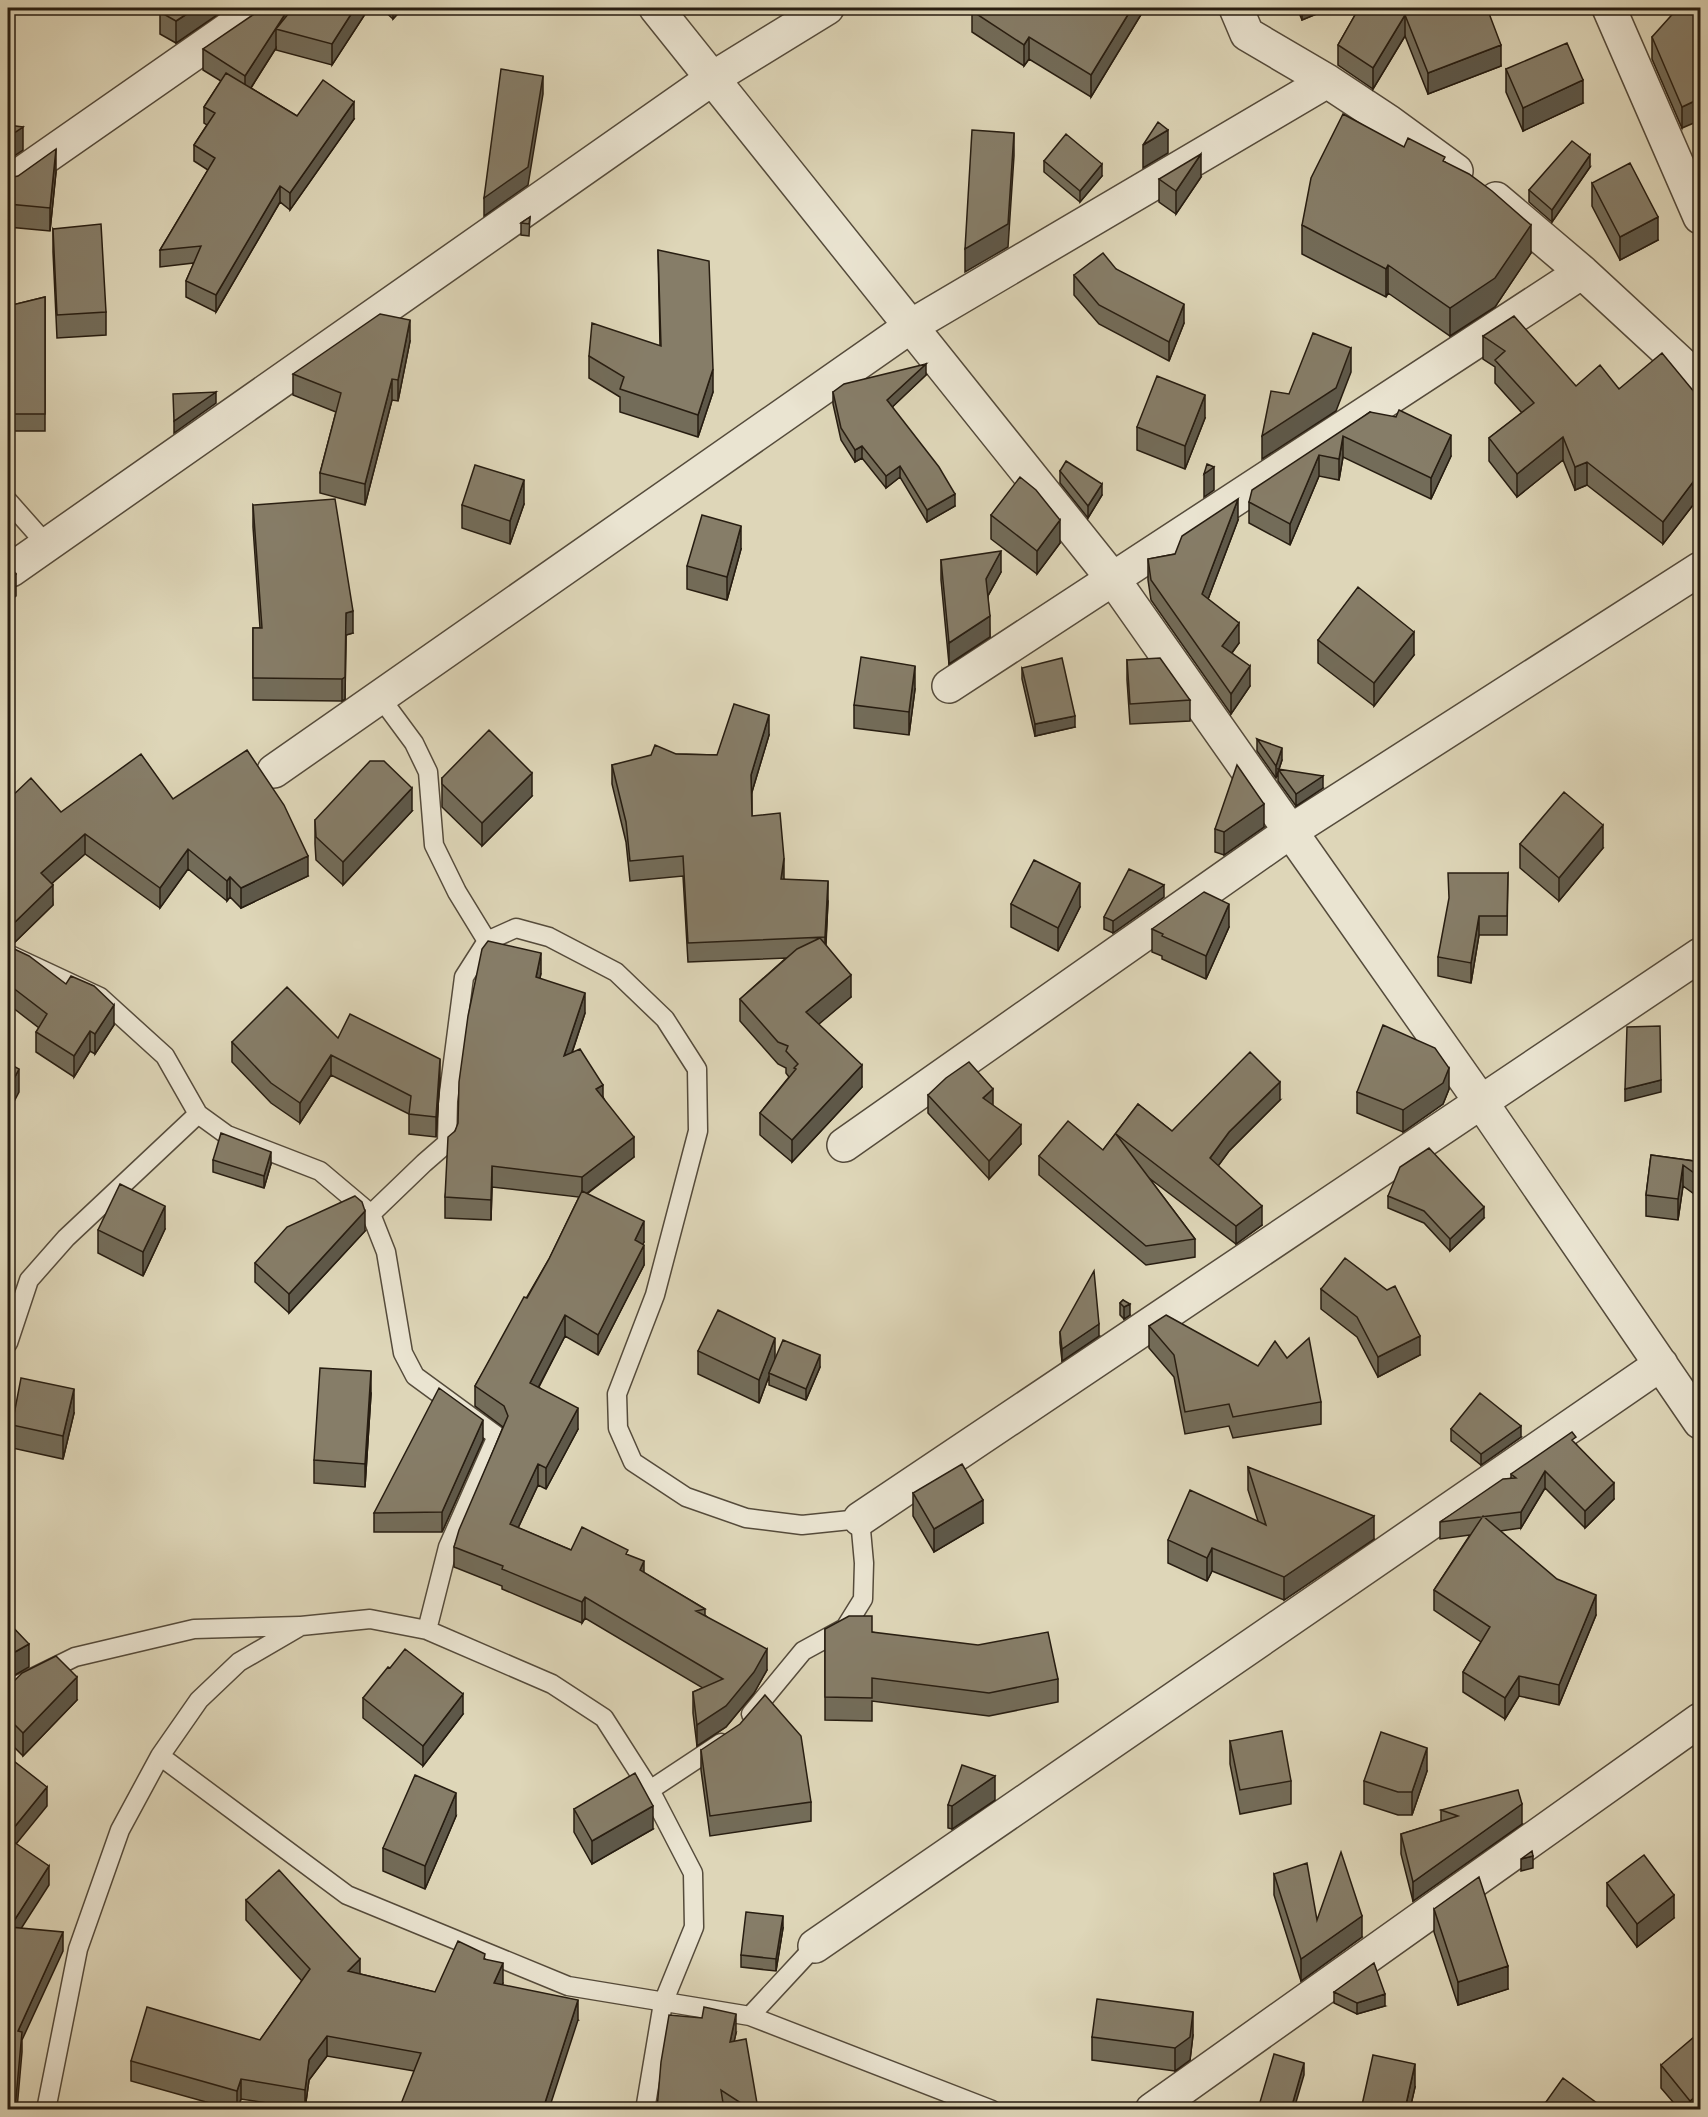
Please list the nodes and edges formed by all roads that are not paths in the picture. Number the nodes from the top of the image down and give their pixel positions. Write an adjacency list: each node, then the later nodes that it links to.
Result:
1 (259, 8): 8 (street)
2 (656, 8): 6 (street)
3 (827, 8): 6 (street)
4 (1236, 8): 7 (street)
5 (1609, 8): 9 (street)
6 (713, 78): 11 (street); 14 (street)
7 (1327, 81): 10 (street); 11 (street)
8 (8, 183)
9 (1701, 217)
10 (1582, 272): 12 (street); 17 (street)
11 (911, 326): 17 (street); 19 (street)
12 (1701, 381)
13 (8, 501): 14 (lane)
14 (47, 545): 15 (street)
15 (9, 569)
16 (1701, 569): 21 (street)
17 (1113, 579): 18 (street); 21 (street)
18 (949, 686)
19 (380, 697): 20 (street); 22 (lane)
20 (274, 771)
21 (1291, 831): 25 (street); 27 (street)
22 (486, 941): 28 (lane); 32 (lane)
23 (8, 954): 26 (lane)
24 (1701, 955): 25 (street)
25 (1481, 1102): 30 (street); 32 (street)
26 (198, 1114): 28 (lane); 29 (lane)
27 (844, 1145)
28 (371, 1214): 34 (lane)
29 (8, 1343)
30 (1661, 1364): 31 (street); 39 (street)
31 (1701, 1422)
32 (860, 1519): 38 (lane)
33 (301, 1626): 34 (lane); 35 (lane); 37 (lane)
34 (427, 1630): 38 (lane)
35 (8, 1696)
36 (1701, 1720): 45 (street)
37 (160, 1756): 40 (lane); 42 (lane)
38 (650, 1790): 40 (lane)
39 (815, 1946): 41 (lane)
40 (663, 2003): 41 (lane); 43 (lane)
41 (750, 2016): 44 (lane)
42 (46, 2109)
43 (645, 2109)
44 (992, 2109)
45 (1152, 2109)

